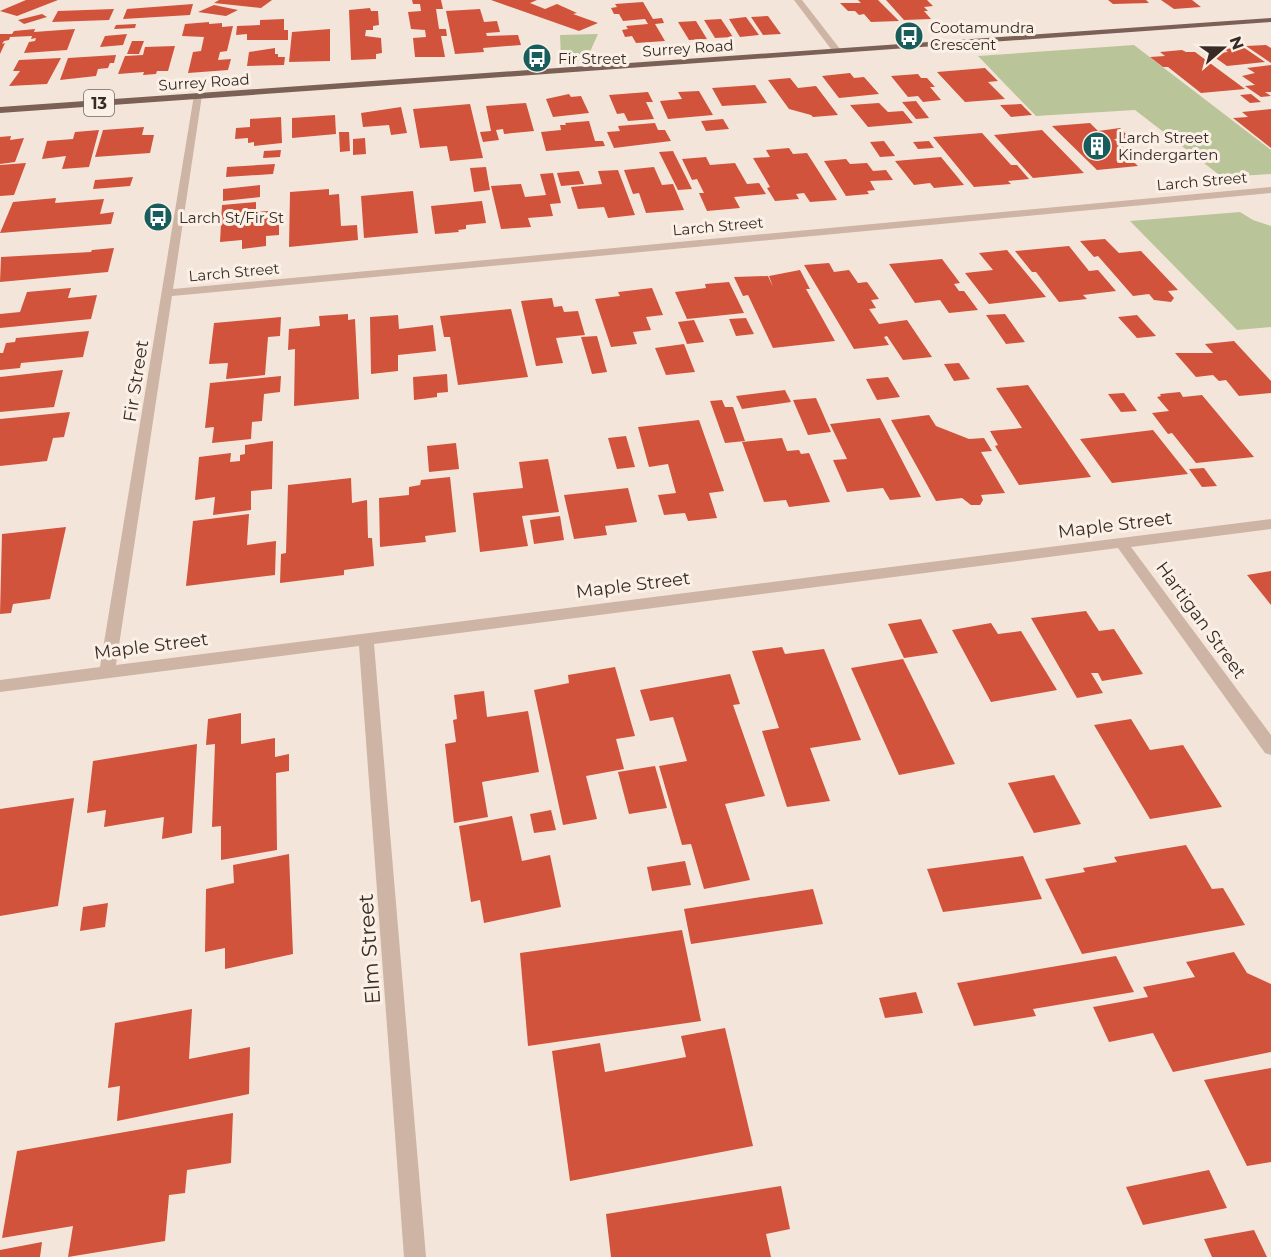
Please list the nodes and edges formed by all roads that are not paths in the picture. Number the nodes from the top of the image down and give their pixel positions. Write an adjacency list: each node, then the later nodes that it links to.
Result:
1 (798, 0): 3 (street)
2 (1271, 20): 3 (main road, Surrey Road / 13)
3 (837, 51): 4 (main road, Surrey Road / 13)
4 (198, 95): 5 (main road, Surrey Road / 13); 7 (street, Fir Street)
5 (0, 110)
6 (1271, 190): 7 (street, Larch Street)
7 (168, 293): 11 (street, Fir Street)
8 (1271, 524): 9 (street, Maple Street)
9 (1122, 544): 10 (street, Maple Street); 13 (street, Hartigan Street)
10 (366, 638): 11 (street, Maple Street); 14 (street, Elm Street)
11 (107, 671): 12 (street, Maple Street)
12 (0, 686)
13 (1271, 748)
14 (415, 1257)

